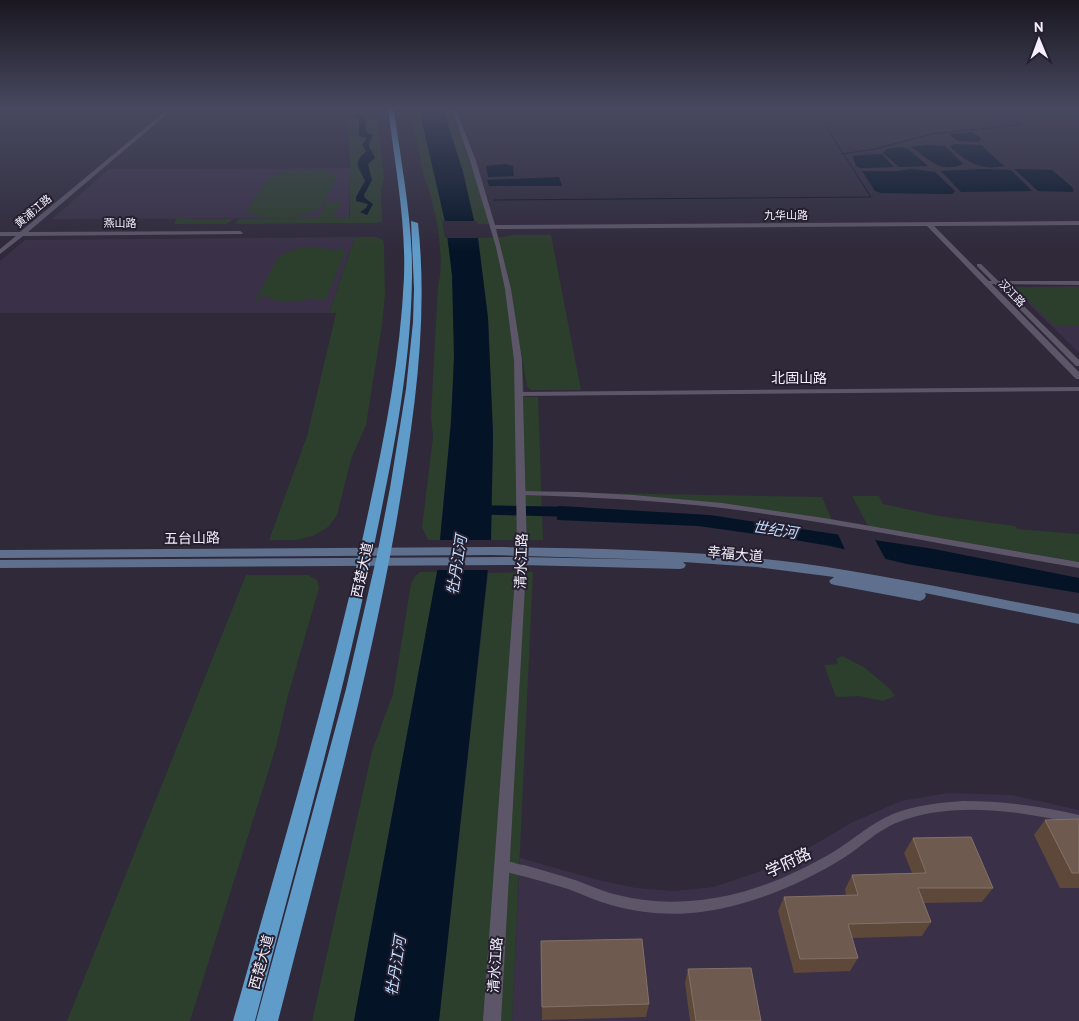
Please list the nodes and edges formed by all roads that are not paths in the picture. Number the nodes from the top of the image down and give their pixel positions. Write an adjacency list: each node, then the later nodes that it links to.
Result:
1 (106, 157): 11 (street, 黄浦江路)
2 (114, 157): 9 (street, 黄浦江路)
3 (397, 157): 28 (highway, 西楚大道)
4 (405, 157): 26 (highway, 西楚大道)
5 (471, 157): 10 (street, 清水江路)
6 (1079, 224): 7 (street, 九华山路)
7 (935, 225): 10 (street, 九华山路); 18 (street, 汉江路); 19 (street, 汉江路)
8 (0, 229): 11 (street, 燕山路)
9 (28, 229): 11 (street, 燕山路)
10 (493, 229): 23 (street, 清水江路)
11 (19, 231): 12 (street, 燕山路); 14 (street, 燕山路); 16 (street, 黄浦江路)
12 (240, 233)
13 (0, 234): 14 (street, 燕山路)
14 (11, 234): 15 (street, 黄浦江路)
15 (0, 243)
16 (0, 252)
17 (1079, 282): 19 (street)
18 (987, 283): 19 (street); 21 (street, 汉江路)
19 (997, 283): 20 (street, 汉江路)
20 (1079, 364)
21 (1079, 377)
22 (1079, 389): 23 (street, 北固山路)
23 (519, 394): 24 (street, 清水江路)
24 (522, 496): 27 (street, 清水江路); 30 (street)
25 (0, 554): 28 (main road, 五台山路)
26 (384, 556): 27 (main road, 幸福大道); 28 (main road, 五台山路); 36 (highway, 西楚大道)
27 (522, 556): 31 (main road, 幸福大道); 32 (main road, 幸福大道); 34 (street, 清水江路)
28 (365, 557): 29 (main road, 五台山路); 35 (highway, 西楚大道)
29 (0, 564)
30 (1079, 565)
31 (1079, 619)
32 (1079, 626)
33 (1079, 820): 34 (street, 学府路)
34 (502, 866): 37 (street, 清水江路)
35 (244, 1021)
36 (267, 1021)
37 (492, 1021)

